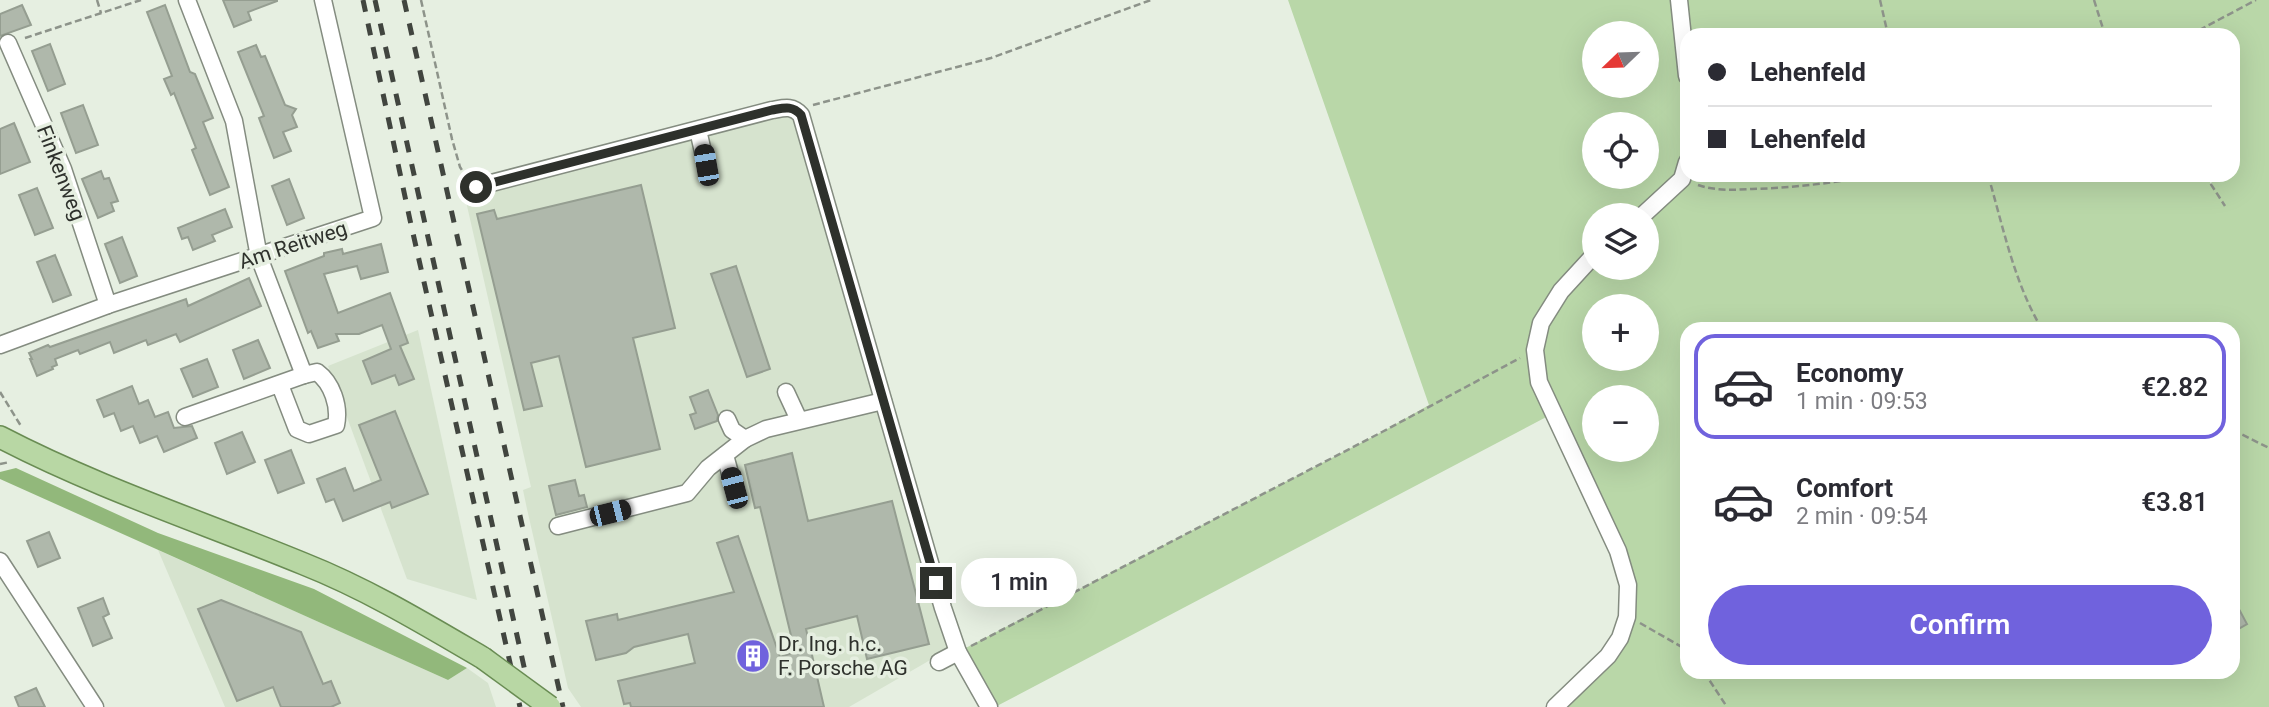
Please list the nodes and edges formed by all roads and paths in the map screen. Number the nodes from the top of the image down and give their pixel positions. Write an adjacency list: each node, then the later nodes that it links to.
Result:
1 (97, 0): 11 (path)
2 (141, 0): 11 (path)
3 (187, 0): 28 (street)
4 (323, 0): 28 (street, Am Reitweg)
5 (421, 0): 25 (path)
6 (1151, 0): 17 (path)
7 (1679, 0): 12 (street)
8 (1880, 0): 13 (path)
9 (2094, 0): 14 (path)
10 (2256, 0): 15 (path)
11 (102, 13): 16 (path)
12 (1682, 28)
13 (1886, 28)
14 (2103, 28)
15 (2203, 28)
16 (8, 43): 30 (street, Finkenweg)
17 (795, 109): 18 (street); 37 (street)
18 (698, 130): 19 (street); 25 (street)
19 (706, 165)
20 (1680, 181): 26 (street)
21 (1690, 182): 22 (path)
22 (1838, 182)
23 (1990, 182): 31 (path)
24 (2210, 182): 27 (path)
25 (476, 187)
26 (1656, 203)
27 (2225, 206)
28 (260, 257): 30 (street, Am Reitweg); 34 (street)
29 (1582, 268): 33 (street)
30 (108, 305): 32 (street, Am Reitweg)
31 (2038, 322)
32 (0, 345)
33 (1535, 349): 49 (street); 51 (path)
34 (304, 375): 35 (street); 35 (street)
35 (280, 384): 38 (street)
36 (786, 392): 40 (street)
37 (883, 401): 40 (street); 51 (street)
38 (185, 416)
39 (727, 419): 43 (street)
40 (799, 420): 43 (street)
41 (2240, 434): 44 (path)
42 (0, 437): 55 (main road, bridge)
43 (745, 439): 45 (street)
44 (2269, 448)
45 (725, 455): 46 (street); 47 (street)
46 (734, 488)
47 (558, 526)
48 (0, 561): 54 (street)
49 (1627, 617): 50 (path); 57 (street)
50 (1680, 646)
51 (958, 652): 52 (street); 56 (street)
52 (939, 662)
53 (1709, 679): 58 (path)
54 (95, 707)
55 (550, 707)
56 (989, 707)
57 (1555, 707)
58 (1727, 707)

